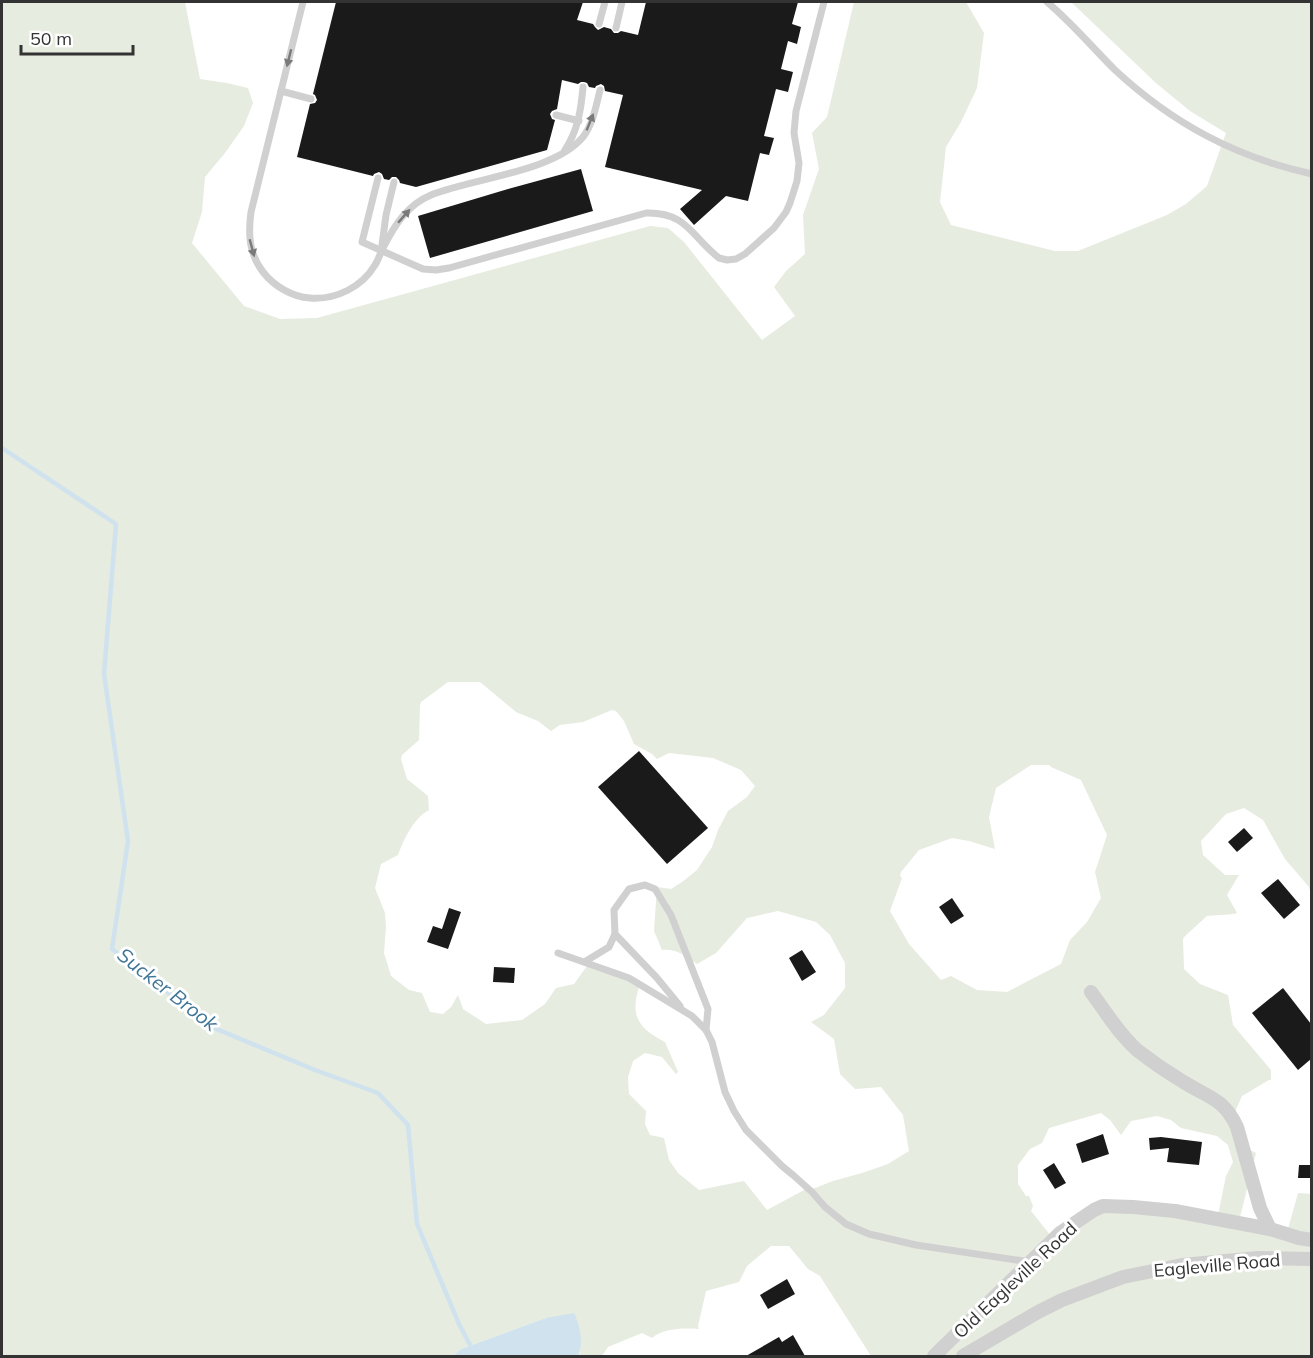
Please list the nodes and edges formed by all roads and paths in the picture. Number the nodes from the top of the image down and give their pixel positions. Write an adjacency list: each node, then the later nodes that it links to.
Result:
1 (303, 2): 10 (lane, one-way to 10)
2 (605, 2): 6 (lane)
3 (622, 2): 7 (lane)
4 (824, 2): 18 (lane)
5 (1047, 2): 15 (lane)
6 (599, 24)
7 (616, 28)
8 (583, 87): 13 (lane)
9 (600, 90): 14 (lane, one-way to 9)
10 (281, 91): 11 (lane); 18 (lane, one-way to 18)
11 (312, 99)
12 (556, 115): 13 (lane)
13 (579, 121): 14 (lane)
14 (562, 154): 18 (lane, one-way to 14)
15 (1311, 174)
16 (378, 177): 18 (lane)
17 (394, 182): 18 (lane)
18 (382, 250)
19 (615, 934): 21 (lane); 23 (lane); 24 (lane)
20 (558, 953): 21 (lane)
21 (586, 962): 23 (lane)
22 (1091, 992): 25 (street)
23 (684, 1011): 24 (lane)
24 (706, 1030): 28 (lane)
25 (1270, 1229): 26 (street, Old Eagleville Road); 28 (street, Old Eagleville Road)
26 (1311, 1240)
27 (1311, 1259): 30 (street, Eagleville Road)
28 (1030, 1262): 29 (street, Old Eagleville Road)
29 (934, 1356)
30 (963, 1356)

